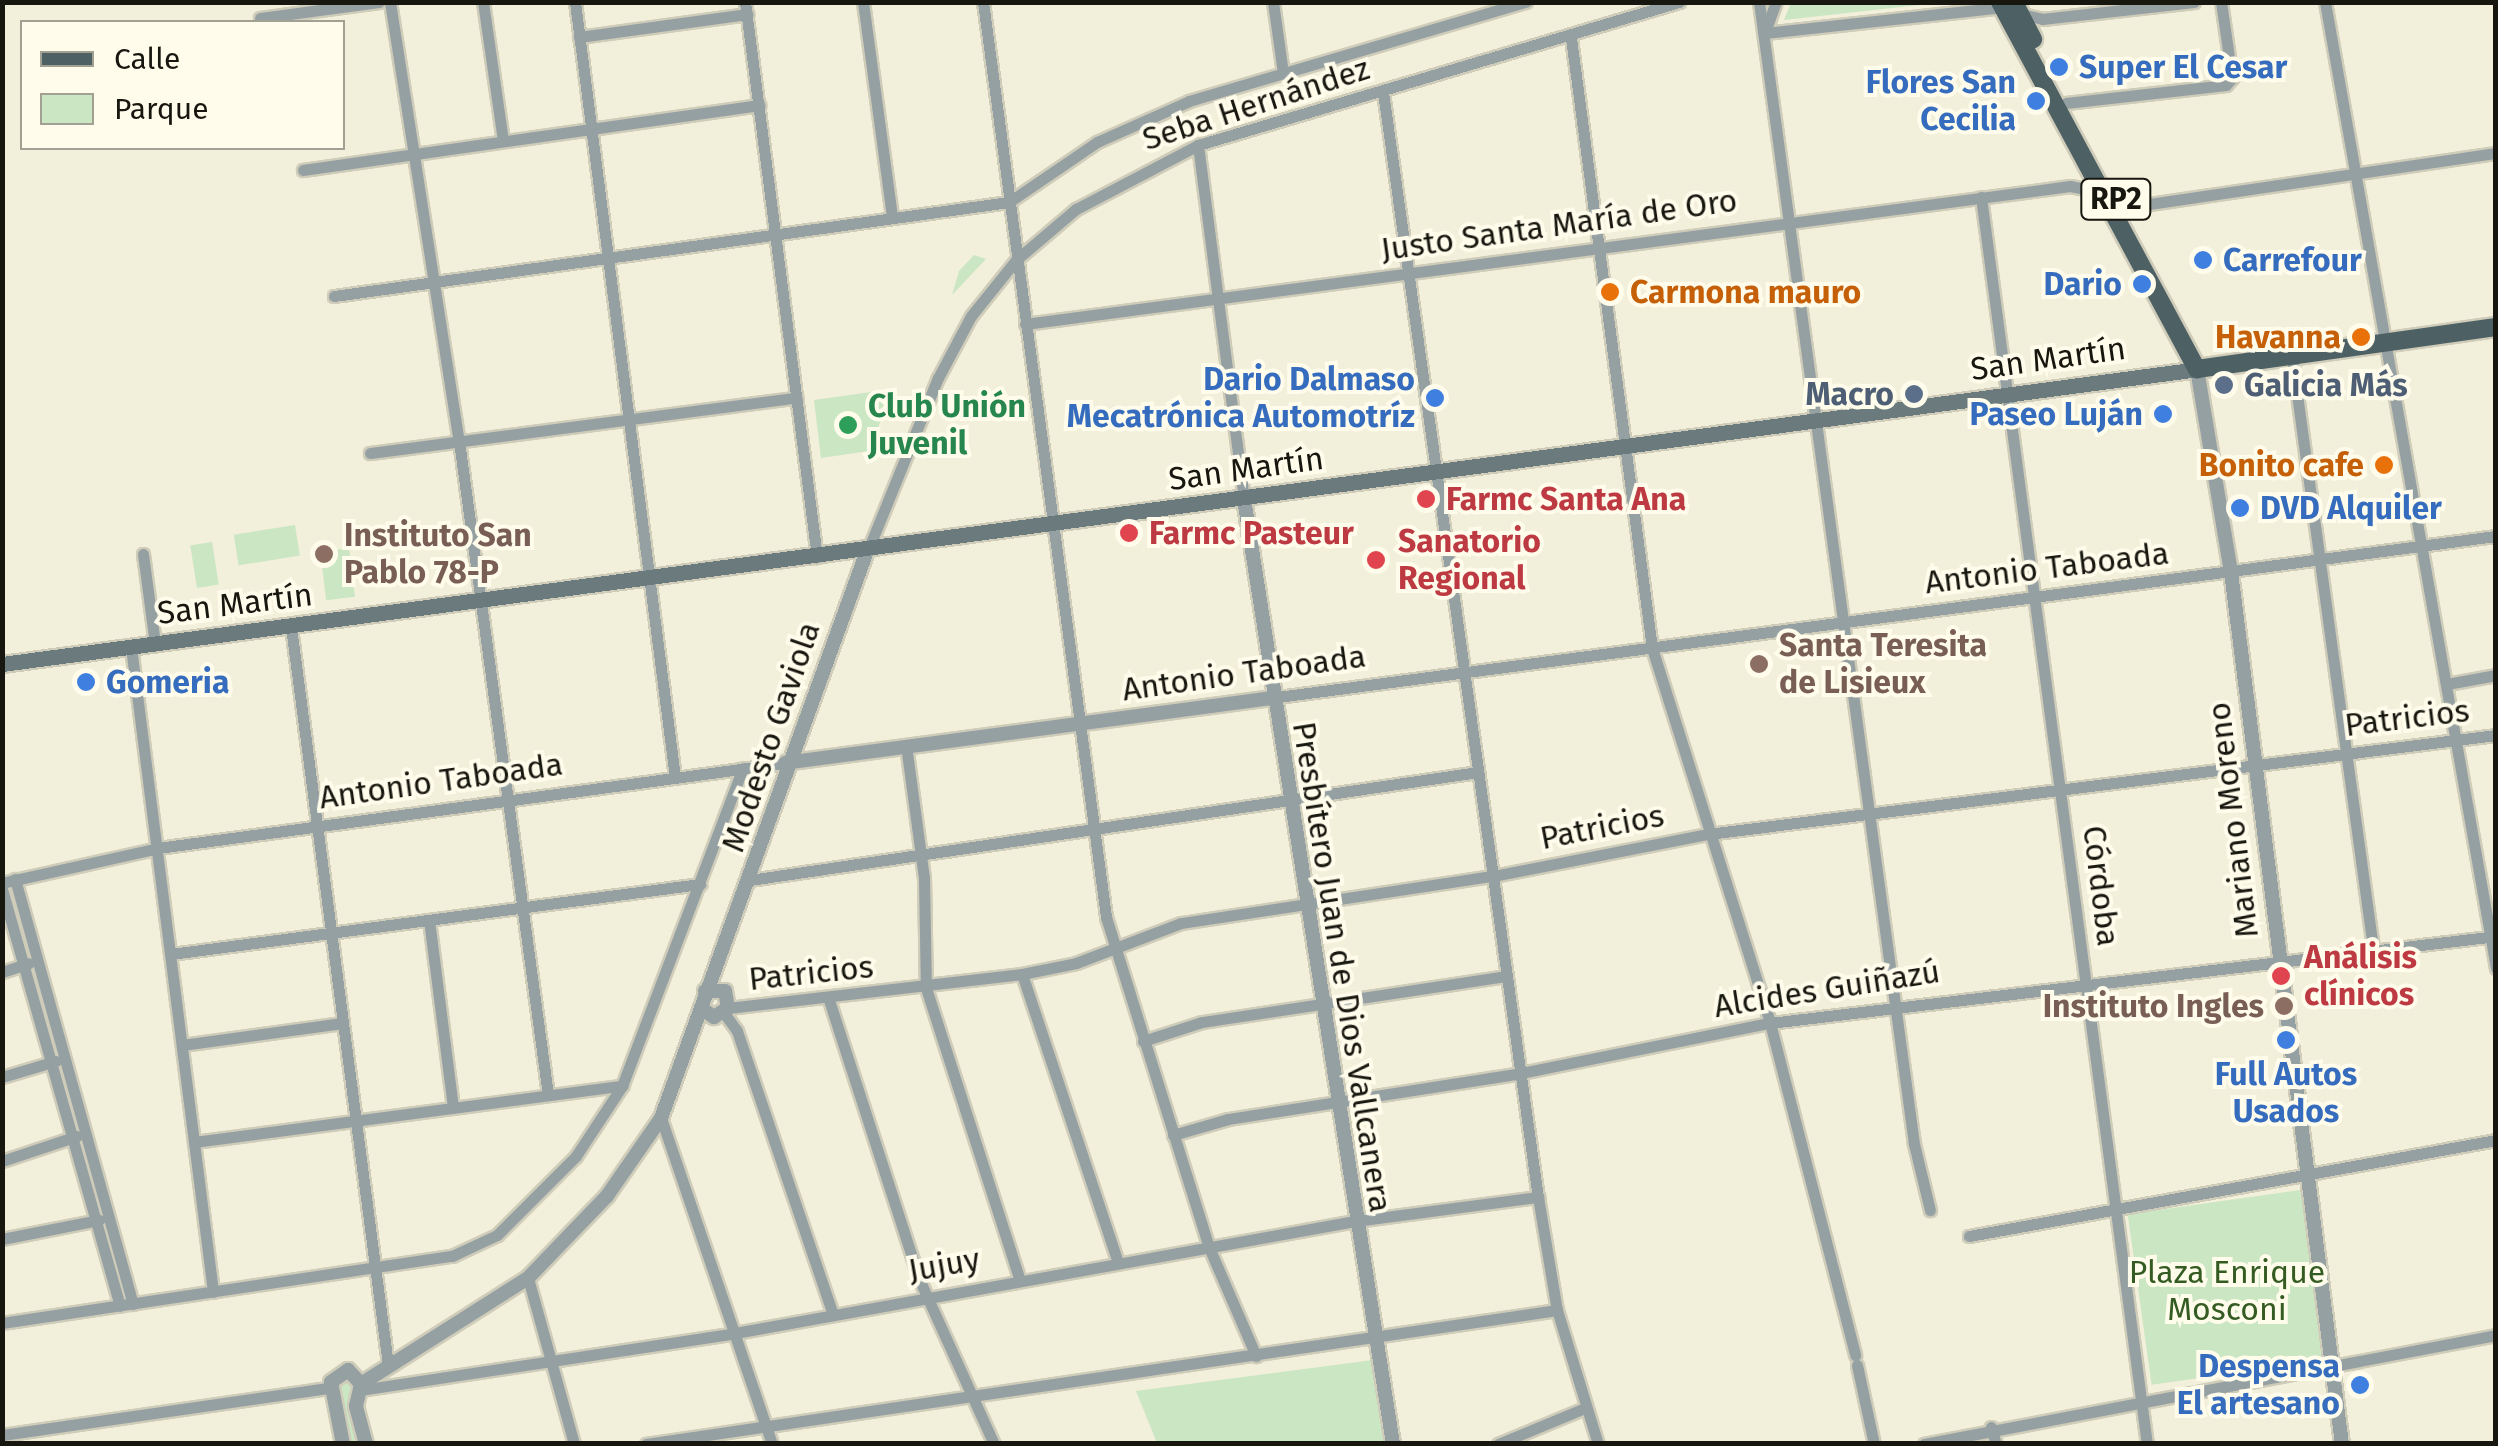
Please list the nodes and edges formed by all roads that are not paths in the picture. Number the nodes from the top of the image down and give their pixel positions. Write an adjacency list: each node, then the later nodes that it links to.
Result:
1 (379, 2): 17 (street)
2 (390, 2): 30 (street)
3 (483, 2): 27 (street)
4 (574, 2): 19 (street)
5 (864, 2): 39 (street)
6 (982, 2): 37 (street)
7 (1274, 2): 22 (street)
8 (1526, 2): 22 (street)
9 (1679, 2): 20 (street, Seba Hernández)
10 (1759, 2): 18 (street)
11 (1776, 2): 18 (street)
12 (2194, 2): 16 (street)
13 (2221, 2): 24 (street)
14 (2324, 2): 33 (street)
15 (746, 8): 19 (street); 25 (street)
16 (2018, 12): 18 (street); 21 (main road, RP2); 21 (street); 24 (main road, RP2)
17 (260, 18)
18 (1765, 33): 40 (street)
19 (579, 38): 26 (street)
20 (1571, 38): 23 (street, Seba Hernández); 42 (street)
21 (2025, 49): 31 (main road, RP2)
22 (1282, 72): 37 (street)
23 (1383, 92): 28 (street, Seba Hernández); 45 (street)
24 (2066, 102): 31 (main road, RP2)
25 (759, 105): 26 (street); 41 (street)
26 (591, 126): 27 (street); 43 (street)
27 (503, 142): 30 (street)
28 (1198, 145): 44 (street, Seba Hernández); 48 (street)
29 (2496, 152): 33 (street)
30 (415, 154): 32 (street); 46 (street)
31 (2091, 164): 34 (street); 35 (main road, RP2); 38 (main road, RP2)
32 (303, 170)
33 (2354, 173): 38 (street); 51 (street)
34 (2070, 186): 35 (street, Justo Santa María de Oro); 36 (street, Justo Santa María de Oro)
35 (2100, 192): 38 (main road, RP2)
36 (1981, 197): 40 (street, Justo Santa María de Oro); 54 (street, Córdoba)
37 (1008, 202): 39 (street); 44 (street)
38 (2115, 209): 53 (main road, RP2)
39 (892, 218): 41 (street)
40 (1791, 222): 42 (street, Justo Santa María de Oro); 57 (street)
41 (775, 233): 43 (street); 55 (street)
42 (1599, 249): 45 (street, Justo Santa María de Oro); 59 (street)
43 (608, 256): 46 (street); 56 (street)
44 (1016, 260): 49 (street); 66 (street, Seba Hernández)
45 (1408, 273): 48 (street, Justo Santa María de Oro); 61 (street)
46 (436, 281): 47 (street); 58 (street)
47 (334, 296)
48 (1218, 299): 49 (street, Justo Santa María de Oro); 62 (street)
49 (1025, 324): 63 (street)
50 (2496, 327): 51 (main road, San Martín)
51 (2387, 345): 52 (main road, San Martín); 65 (street)
52 (2292, 358): 53 (main road, San Martín); 69 (street)
53 (2197, 370): 54 (main road, San Martín); 70 (street, Mariano Moreno)
54 (2007, 395): 57 (main road, San Martín); 72 (street, Córdoba)
55 (796, 398): 56 (street); 68 (street)
56 (627, 418): 58 (street); 71 (street)
57 (1815, 420): 59 (main road, San Martín); 74 (street)
58 (459, 441): 60 (street); 73 (street)
59 (1625, 448): 61 (main road, San Martín); 78 (street)
60 (370, 453)
61 (1436, 475): 62 (main road, San Martín); 80 (street)
62 (1244, 499): 63 (main road, San Martín); 83 (street, Presbítero Juan de Dios Vallcanera)
63 (1052, 526): 66 (main road, San Martín); 84 (street)
64 (2496, 536): 65 (street, Antonio Taboada)
65 (2422, 547): 69 (street, Antonio Taboada); 82 (street)
66 (868, 551): 68 (main road, San Martín); 89 (street, Modesto Gaviola)
67 (144, 554): 76 (street)
68 (817, 558): 71 (main road, San Martín)
69 (2320, 561): 70 (street, Antonio Taboada); 88 (street)
70 (2232, 572): 72 (street, Antonio Taboada); 90 (street, Mariano Moreno)
71 (648, 579): 73 (main road, San Martín); 93 (street)
72 (2034, 596): 74 (street, Antonio Taboada); 94 (street, Córdoba)
73 (481, 601): 75 (main road, San Martín); 95 (street)
74 (1844, 623): 78 (street, Antonio Taboada); 97 (street)
75 (291, 626): 76 (main road, San Martín); 98 (street)
76 (155, 644): 77 (main road, San Martín)
77 (132, 647): 79 (main road, San Martín); 101 (street)
78 (1652, 648): 80 (street, Antonio Taboada); 100 (street)
79 (2, 664)
80 (1464, 671): 83 (street, Antonio Taboada); 92 (street)
81 (2496, 674): 82 (street)
82 (2447, 684): 86 (street)
83 (1270, 698): 84 (street, Antonio Taboada); 96 (street, Presbítero Juan de Dios Vallcanera)
84 (1079, 722): 87 (street, Antonio Taboada); 99 (street)
85 (2496, 735): 86 (street, Patricios)
86 (2458, 740): 88 (street, Patricios); 111 (street)
87 (906, 745): 89 (street, Antonio Taboada); 102 (street)
88 (2346, 753): 90 (street, Patricios); 114 (street)
89 (785, 762): 91 (street, Antonio Taboada); 104 (street, Modesto Gaviola)
90 (2255, 764): 94 (street, Patricios); 116 (street, Mariano Moreno)
91 (743, 768): 93 (street, Antonio Taboada); 106 (street)
92 (1478, 772): 96 (street); 103 (street)
93 (675, 777): 95 (street, Antonio Taboada)
94 (2061, 788): 97 (street, Patricios); 123 (street, Córdoba)
95 (508, 800): 98 (street, Antonio Taboada); 108 (street)
96 (1287, 800): 99 (street); 107 (street, Presbítero Juan de Dios Vallcanera)
97 (1869, 813): 100 (street, Patricios); 129 (street)
98 (317, 826): 101 (street, Antonio Taboada); 110 (street)
99 (1093, 832): 102 (street); 113 (street)
100 (1708, 834): 103 (street, Patricios); 131 (street)
101 (158, 848): 105 (street, Antonio Taboada); 115 (street)
102 (920, 856): 104 (street); 124 (street)
103 (1493, 876): 107 (street, Patricios); 122 (street)
104 (750, 880): 112 (street, Modesto Gaviola)
105 (6, 883): 117 (street); 118 (street)
106 (700, 884): 108 (street); 139 (street)
107 (1304, 905): 113 (street, Patricios); 128 (street, Presbítero Juan de Dios Vallcanera)
108 (523, 906): 109 (street); 140 (street)
109 (429, 920): 110 (street); 142 (street)
110 (331, 932): 115 (street); 132 (street)
111 (2493, 936): 114 (street, Alcides Guiñazú); 119 (street)
112 (727, 942): 125 (street, Modesto Gaviola); 126 (street, Modesto Gaviola)
113 (1113, 947): 121 (street, Patricios); 133 (street)
114 (2373, 948): 116 (street, Alcides Guiñazú)
115 (171, 954): 134 (street)
116 (2277, 957): 123 (street, Alcides Guiñazú); 150 (street, Mariano Moreno)
117 (38, 960): 118 (street); 135 (street)
118 (24, 964): 120 (street); 136 (street)
119 (2496, 968)
120 (2, 972)
121 (1022, 974): 124 (street, Patricios); 159 (street)
122 (1507, 976): 128 (street); 137 (street)
123 (2086, 980): 129 (street, Alcides Guiñazú); 153 (street, Córdoba)
124 (926, 988): 127 (street, Patricios); 162 (street)
125 (705, 991): 126 (street); 130 (street, Modesto Gaviola)
126 (725, 991): 130 (street, Modesto Gaviola)
127 (830, 1000): 130 (street, Patricios); 164 (street)
128 (1320, 1002): 133 (street); 141 (street, Presbítero Juan de Dios Vallcanera)
129 (1895, 1004): 131 (street, Alcides Guiñazú); 152 (street)
130 (717, 1011): 143 (street); 167 (street)
131 (1770, 1023): 137 (street, Alcides Guiñazú); 195 (street)
132 (343, 1024): 134 (street); 144 (street)
133 (1143, 1040): 145 (street)
134 (182, 1045): 148 (street)
135 (65, 1058): 136 (street); 146 (street)
136 (52, 1062): 138 (street); 146 (street)
137 (1520, 1073): 141 (street, Alcides Guiñazú); 151 (street)
138 (2, 1077)
139 (622, 1086): 140 (street); 160 (street)
140 (548, 1095): 142 (street)
141 (1336, 1100): 145 (street, Alcides Guiñazú); 155 (street, Presbítero Juan de Dios Vallcanera)
142 (453, 1107): 144 (street)
143 (660, 1118): 161 (street); 169 (street)
144 (356, 1120): 148 (street); 160 (street)
145 (1173, 1135): 158 (street)
146 (79, 1136): 149 (street); 154 (street)
147 (2496, 1140): 150 (street)
148 (194, 1142): 163 (street)
149 (2, 1161)
150 (2304, 1174): 153 (street); 174 (street, Mariano Moreno)
151 (1538, 1198): 155 (street, Jujuy); 166 (street)
152 (1930, 1210)
153 (2117, 1210): 156 (street); 181 (street, Córdoba)
154 (102, 1220): 157 (street); 165 (street)
155 (1355, 1220): 158 (street, Jujuy); 171 (street, Presbítero Juan de Dios Vallcanera)
156 (1969, 1236)
157 (2, 1240)
158 (1208, 1245): 159 (street, Jujuy); 172 (street)
159 (1118, 1262): 162 (street, Jujuy)
160 (375, 1268): 163 (street); 175 (street)
161 (528, 1278): 173 (street); 175 (street)
162 (1020, 1280): 164 (street, Jujuy)
163 (213, 1292): 165 (street)
164 (926, 1296): 167 (street, Jujuy); 180 (street)
165 (126, 1305): 168 (street)
166 (1558, 1310): 171 (street); 182 (street)
167 (832, 1315): 169 (street, Jujuy)
168 (2, 1323)
169 (735, 1334): 173 (street, Jujuy); 183 (street)
170 (2496, 1335): 174 (street)
171 (1375, 1340): 172 (street); 192 (street, Presbítero Juan de Dios Vallcanera)
172 (1256, 1356): 180 (street)
173 (551, 1362): 177 (street, Jujuy); 188 (street)
174 (2332, 1366): 181 (street); 199 (street, Mariano Moreno)
175 (382, 1368): 177 (street)
176 (339, 1372): 177 (street); 178 (street); 179 (street)
177 (359, 1386): 179 (street); 187 (street)
178 (300, 1387): 179 (street); 185 (street)
179 (330, 1388): 186 (street)
180 (973, 1396): 183 (street); 191 (street)
181 (2142, 1400): 184 (street); 198 (street, Córdoba)
182 (1585, 1408): 193 (street); 194 (street)
183 (766, 1426): 189 (street); 190 (street)
184 (1992, 1427): 196 (street); 197 (street)
185 (2, 1435)
186 (344, 1444)
187 (366, 1444)
188 (574, 1444)
189 (646, 1444)
190 (772, 1444)
191 (994, 1444)
192 (1393, 1444)
193 (1498, 1444)
194 (1598, 1444)
195 (1874, 1444)
196 (1924, 1444)
197 (1996, 1444)
198 (2147, 1444)
199 (2342, 1444)

